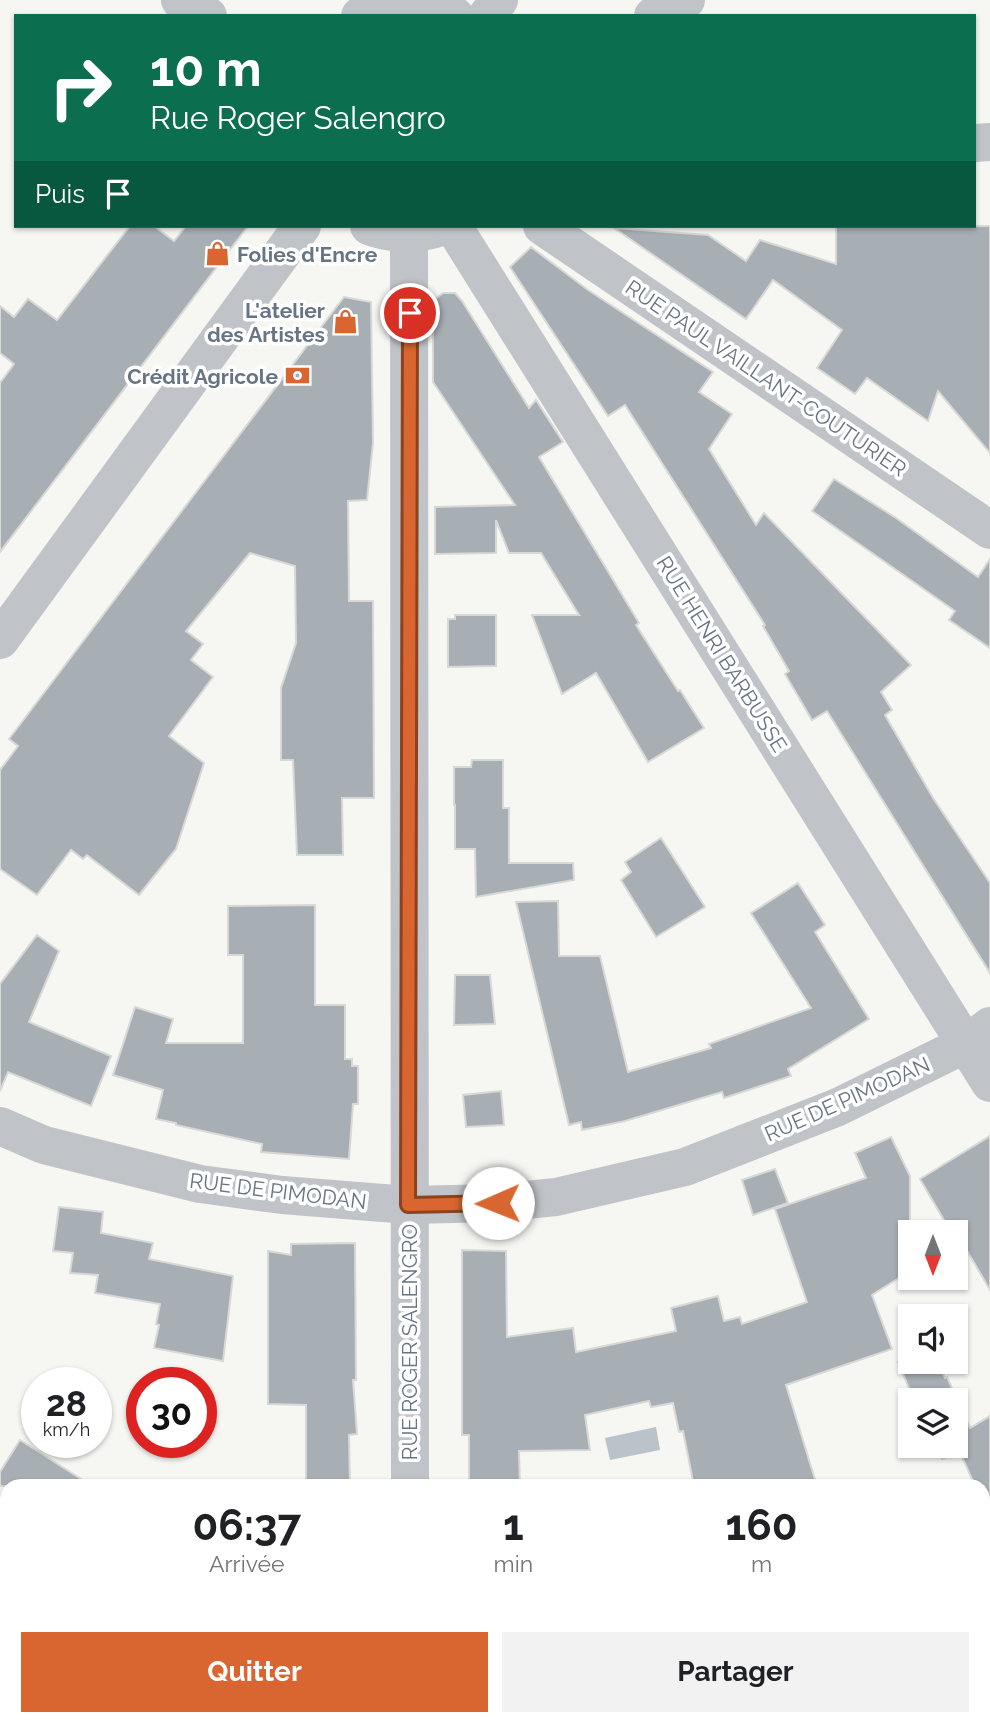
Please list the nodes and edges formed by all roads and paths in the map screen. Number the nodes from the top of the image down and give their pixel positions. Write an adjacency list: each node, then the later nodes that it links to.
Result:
1 (180, 0): 3 (street)
2 (686, 0): 6 (street)
3 (204, 14)
4 (364, 14): 5 (street)
5 (450, 14)
6 (657, 14)
7 (301, 228): 14 (street)
8 (374, 228): 12 (street)
9 (435, 228): 12 (street)
10 (454, 228): 15 (street, RUE HENRI BARBUSSE)
11 (545, 228): 13 (street, RUE PAUL VAILLANT-COUTURIER)
12 (409, 233): 18 (street, RUE ROGER SALENGRO)
13 (990, 530)
14 (0, 640)
15 (978, 1035): 16 (street, RUE HENRI BARBUSSE); 18 (street, RUE DE PIMODAN)
16 (990, 1083)
17 (0, 1126): 18 (street, RUE DE PIMODAN)
18 (408, 1205): 19 (street, RUE ROGER SALENGRO)
19 (410, 1479)

